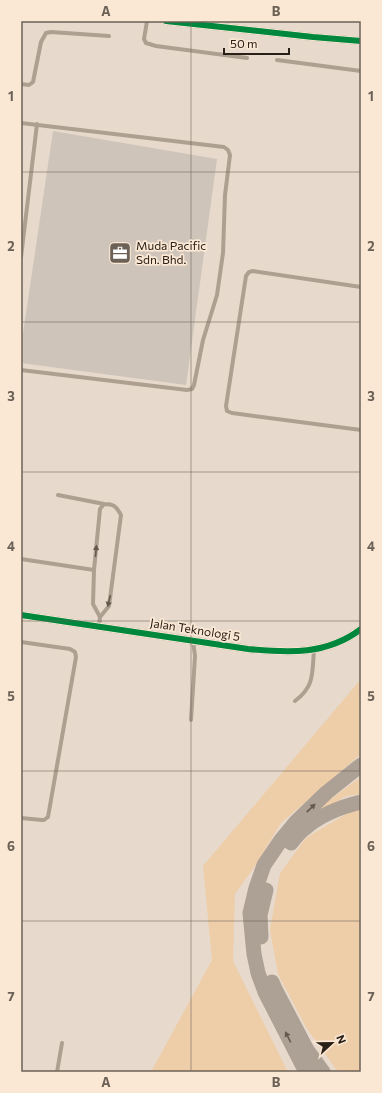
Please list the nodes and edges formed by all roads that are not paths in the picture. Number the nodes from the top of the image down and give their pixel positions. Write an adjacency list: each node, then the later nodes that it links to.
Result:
1 (147, 21): 5 (lane)
2 (166, 21): 4 (street)
3 (109, 36): 8 (lane)
4 (361, 41)
5 (247, 58)
6 (277, 60): 7 (lane)
7 (361, 71)
8 (21, 84)
9 (21, 123): 10 (lane)
10 (37, 124): 11 (lane); 13 (lane)
11 (21, 257)
12 (361, 287): 14 (lane)
13 (21, 370)
14 (361, 430)
15 (58, 495): 16 (lane)
16 (104, 504): 18 (lane, one-way to 16); 20 (lane, one-way to 20)
17 (21, 559): 18 (lane)
18 (94, 570): 20 (lane)
19 (21, 615): 21 (street, Jalan Teknologi 5)
20 (100, 616): 21 (lane)
21 (99, 626): 23 (street, Jalan Teknologi 5)
22 (361, 629): 25 (street, Jalan Teknologi 5)
23 (193, 641): 25 (street, Jalan Teknologi 5); 27 (lane)
24 (21, 642): 30 (lane)
25 (314, 650): 26 (lane)
26 (295, 701)
27 (191, 720)
28 (361, 765): 33 (highway, one-way to 28)
29 (361, 802): 34 (highway)
30 (21, 818)
31 (62, 1043): 32 (lane)
32 (58, 1072)
33 (306, 1072)
34 (323, 1072)

